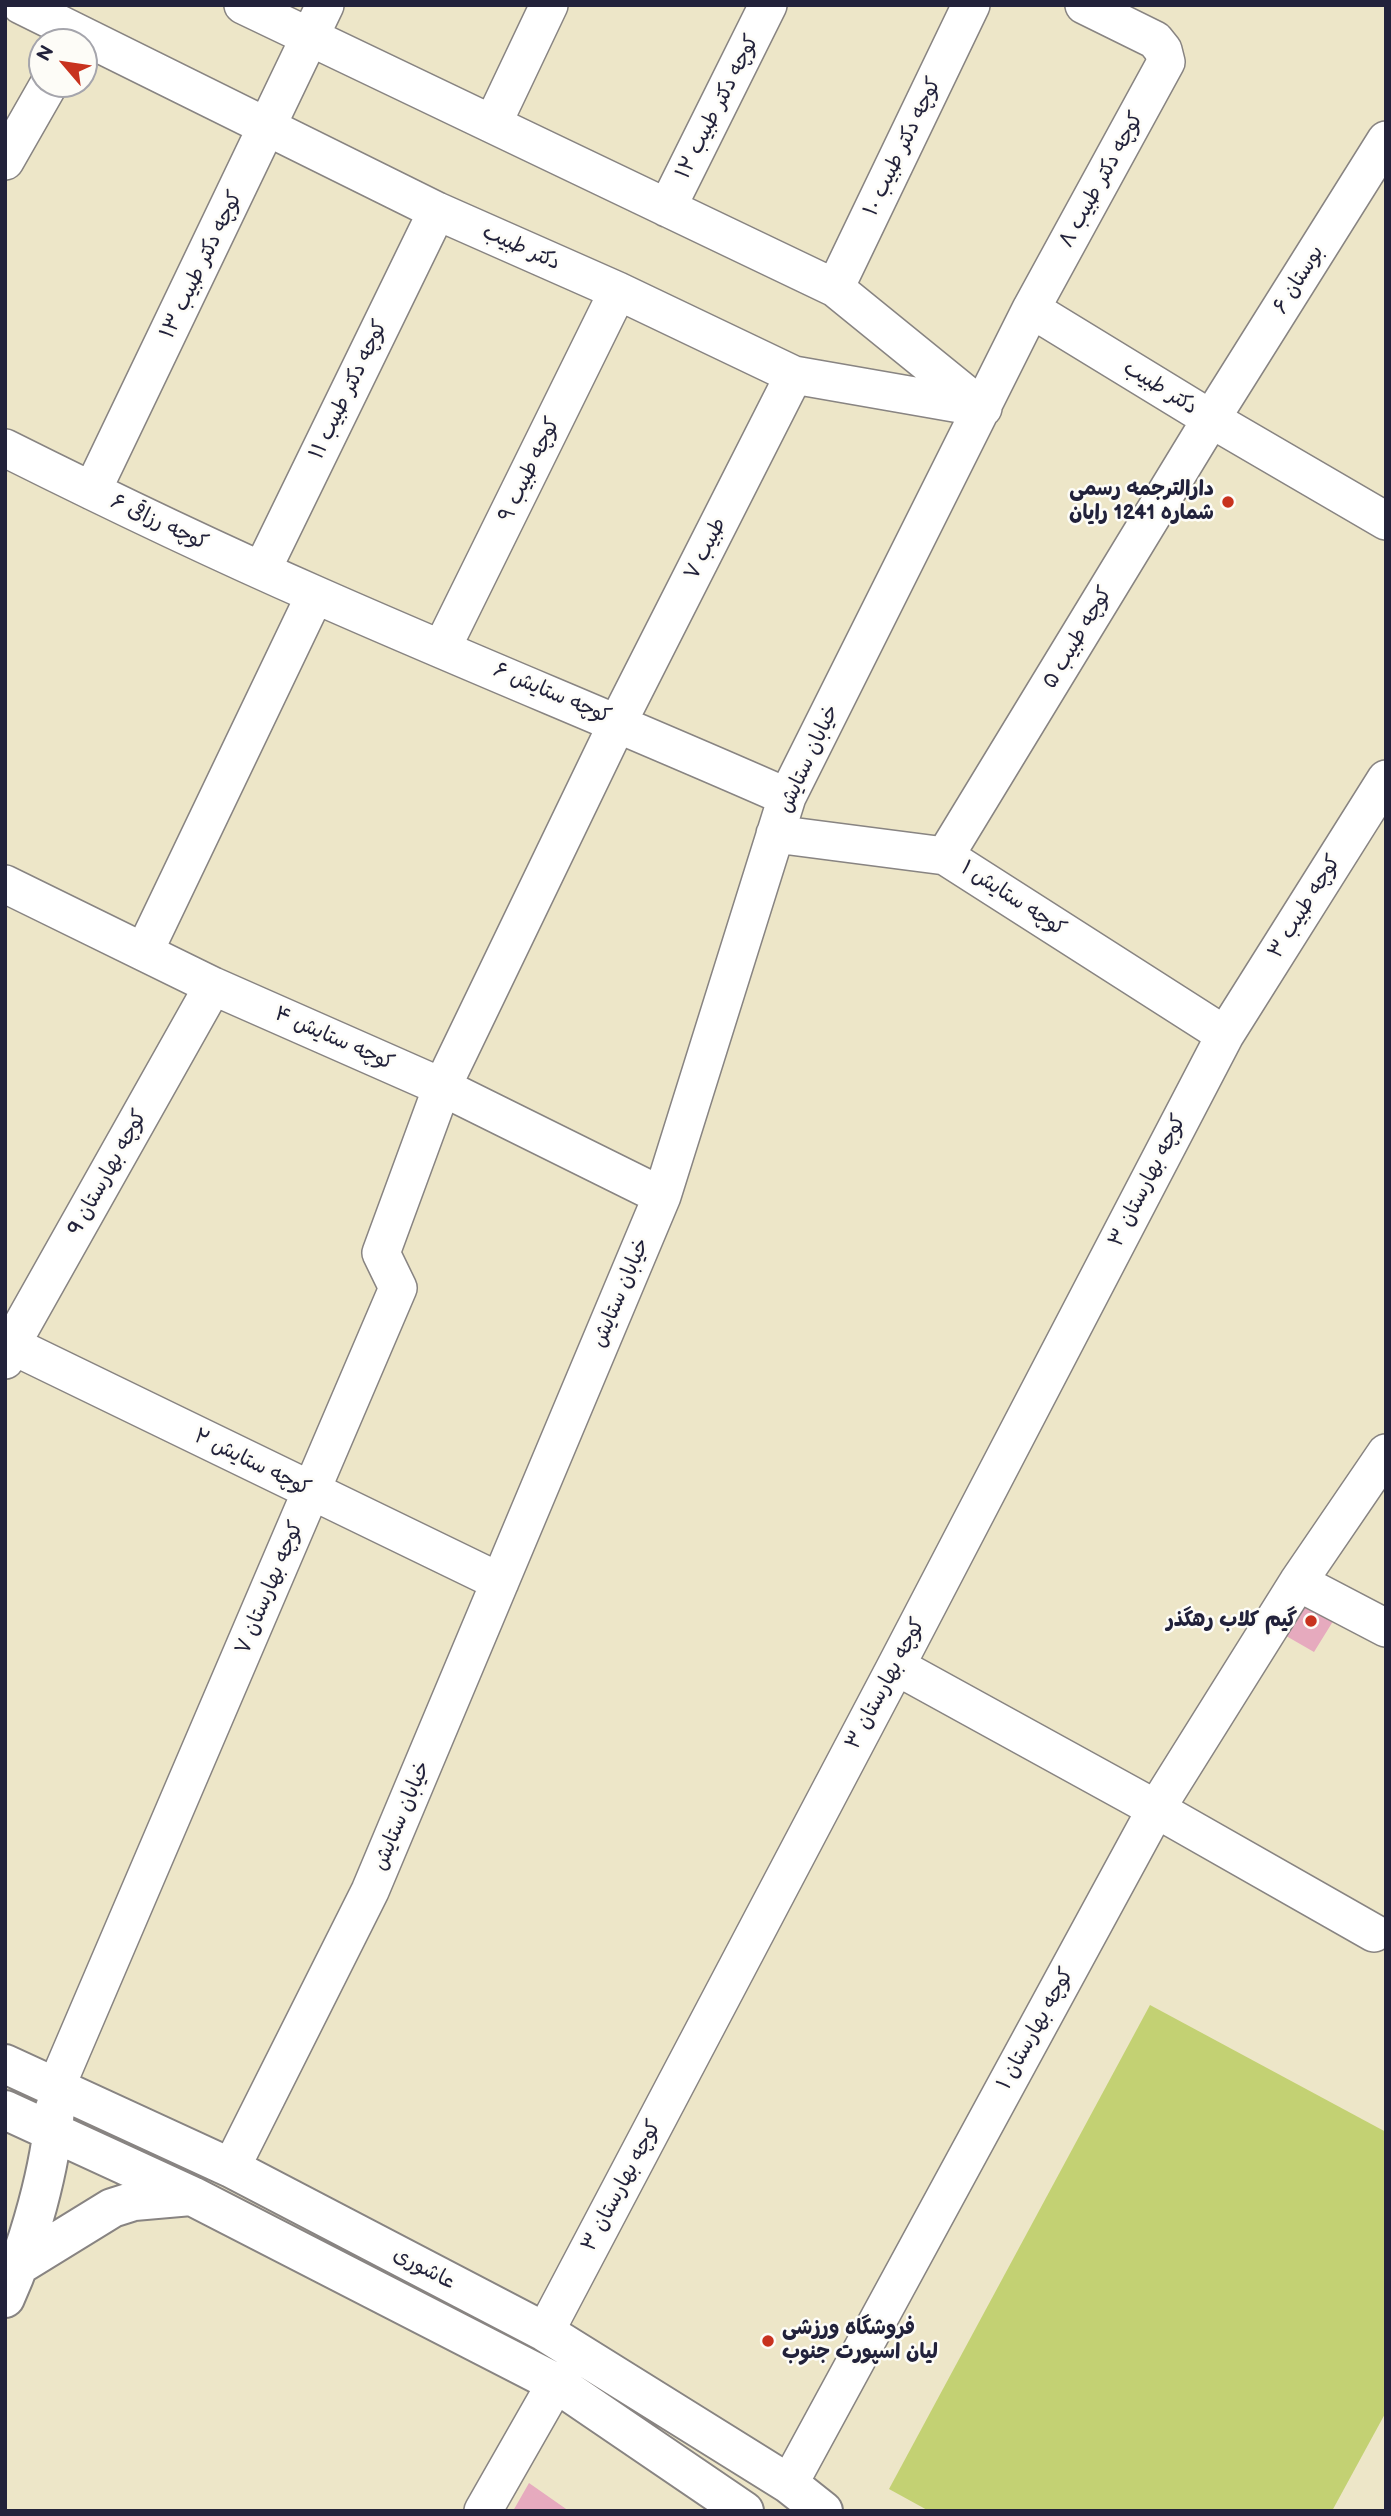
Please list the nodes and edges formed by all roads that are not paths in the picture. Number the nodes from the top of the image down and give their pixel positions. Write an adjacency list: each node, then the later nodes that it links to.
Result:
1 (21, 5): 8 (street, دکتر طبیب)
2 (243, 5): 7 (street)
3 (549, 5): 10 (street)
4 (768, 5): 14 (street, کوچه دکتر طبیب ۱۲)
5 (971, 5): 16 (street, کوچه دکتر طبیب ۱۰)
6 (1084, 5): 18 (street, کوچه دکتر طبیب ۸)
7 (318, 21): 10 (street); 11 (street, کوچه دکتر طبیب ۱۳)
8 (81, 27): 11 (street, دکتر طبیب)
9 (41, 98): 13 (street)
10 (493, 124): 14 (street)
11 (268, 128): 15 (street, دکتر طبیب); 23 (street, کوچه دکتر طبیب ۱۳)
12 (1386, 140): 21 (street, بوستان ۶)
13 (5, 161)
14 (667, 208): 16 (street)
15 (436, 211): 17 (street, دکتر طبیب); 25 (street, کوچه دکتر طبیب ۱۱)
16 (835, 288): 20 (street)
17 (618, 291): 19 (street, دکتر طبیب); 27 (street, کوچه طبیب ۹)
18 (1031, 309): 20 (street); 21 (street, دکتر طبیب)
19 (794, 375): 20 (street, دکتر طبیب); 28 (street, طبیب ۷)
20 (983, 408): 30 (street, خیابان ستایش)
21 (1211, 419): 24 (street, دکتر طبیب); 32 (street, کوچه طبیب ۵)
22 (5, 448): 23 (street, کوچه رزاقی ۶)
23 (92, 492): 25 (street, کوچه رزاقی ۶)
24 (1386, 521)
25 (262, 570): 26 (street, کوچه رزاقی ۶)
26 (315, 595): 27 (street, کوچه ستایش ۶); 34 (street)
27 (442, 648): 28 (street, کوچه ستایش ۶)
28 (618, 722): 30 (street, کوچه ستایش ۶); 37 (street, طبیب ۷)
29 (1386, 779): 36 (street, کوچه طبیب ۳)
30 (787, 797): 31 (street, خیابان ستایش)
31 (775, 834): 32 (street, کوچه ستایش ۱); 38 (street, خیابان ستایش)
32 (945, 856): 36 (street, کوچه ستایش ۱)
33 (5, 884): 34 (street, کوچه ستایش ۴)
34 (144, 952): 35 (street, کوچه ستایش ۴)
35 (213, 986): 37 (street, کوچه ستایش ۴); 39 (street, کوچه بهارستان 9)
36 (1225, 1035): 45 (street, کوچه بهارستان ۳)
37 (443, 1087): 38 (street, کوچه ستایش ۴); 41 (street, کوچه بهارستان ۷)
38 (662, 1196): 42 (street, خیابان ستایش)
39 (7, 1349): 41 (street, کوچه ستایش ۲)
40 (1386, 1453): 43 (street, کوچه بهارستان ۱)
41 (312, 1492): 42 (street, کوچه ستایش ۲); 49 (street, کوچه بهارستان ۷)
42 (500, 1582): 52 (street, خیابان ستایش)
43 (1298, 1582): 44 (street); 46 (street, کوچه بهارستان ۱)
44 (1386, 1628)
45 (897, 1666): 46 (street); 56 (street, کوچه بهارستان ۳)
46 (1156, 1809): 47 (street); 58 (street, کوچه بهارستان ۱)
47 (1374, 1933)
48 (5, 2064): 49 (street, عاشوری)
49 (56, 2087): 51 (street); 52 (street, عاشوری)
50 (5, 2110): 51 (street, عاشوری)
51 (53, 2132): 53 (street, عاشوری); 54 (street)
52 (231, 2168): 56 (street, عاشوری)
53 (192, 2196): 54 (street); 57 (street, عاشوری)
54 (21, 2264): 55 (street)
55 (5, 2298)
56 (545, 2332): 58 (street, عاشوری)
57 (556, 2383): 59 (street); 60 (street, عاشوری)
58 (789, 2484): 61 (street, عاشوری)
59 (483, 2511)
60 (744, 2511)
61 (822, 2511)

